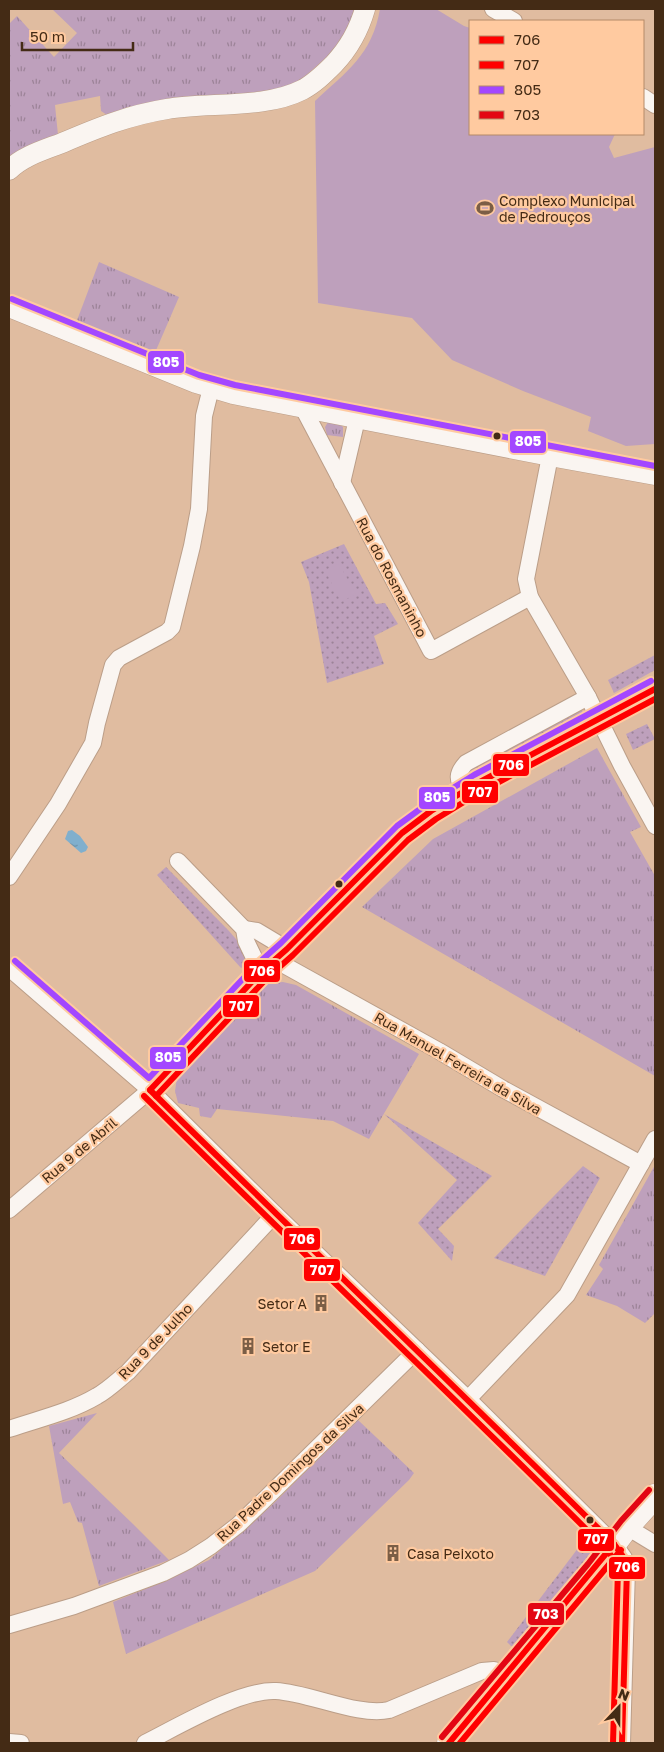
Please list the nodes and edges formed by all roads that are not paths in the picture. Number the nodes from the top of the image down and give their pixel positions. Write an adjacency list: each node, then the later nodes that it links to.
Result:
1 (365, 9): 6 (street)
2 (493, 9): 3 (street)
3 (512, 20)
4 (644, 98): 5 (street)
5 (655, 105)
6 (9, 170)
7 (9, 307): 8 (street)
8 (211, 388): 9 (street); 21 (street)
9 (303, 408): 10 (street); 13 (street, Rua do Rosmaninho)
10 (357, 419): 11 (street); 13 (street)
11 (550, 456): 12 (street); 14 (street)
12 (655, 475)
13 (342, 483): 14 (street, Rua do Rosmaninho)
14 (530, 597): 16 (street)
15 (655, 689): 17 (street, Rua 9 de Abril)
16 (588, 697): 17 (street); 18 (street)
17 (598, 718): 18 (street, Rua 9 de Abril); 19 (street)
18 (465, 790): 23 (street, Rua 9 de Abril)
19 (653, 818)
20 (178, 861): 22 (street, Rua Manuel Ferreira da Silva)
21 (9, 877)
22 (244, 929): 23 (street, Rua Manuel Ferreira da Silva); 25 (street, Rua Manuel Ferreira da Silva)
23 (282, 954): 25 (street, Rua 9 de Abril); 28 (street, Rua Manuel Ferreira da Silva)
24 (9, 968): 26 (street)
25 (261, 972): 26 (street, Rua 9 de Abril)
26 (150, 1090): 29 (street, Rua 9 de Abril); 30 (street)
27 (655, 1139): 28 (street)
28 (641, 1164): 32 (street)
29 (9, 1210)
30 (275, 1214): 31 (street); 33 (street, Rua 9 de Julho)
31 (417, 1350): 32 (street); 37 (street, Rua Padre Domingos da Silva)
32 (468, 1399): 35 (street)
33 (9, 1429)
34 (655, 1496): 35 (main road)
35 (620, 1536): 36 (street); 38 (main road); 43 (street)
36 (655, 1544)
37 (10, 1621)
38 (506, 1675): 41 (street); 42 (main road)
39 (9, 1742): 40 (street)
40 (21, 1743)
41 (145, 1743)
42 (449, 1743)
43 (622, 1743)

